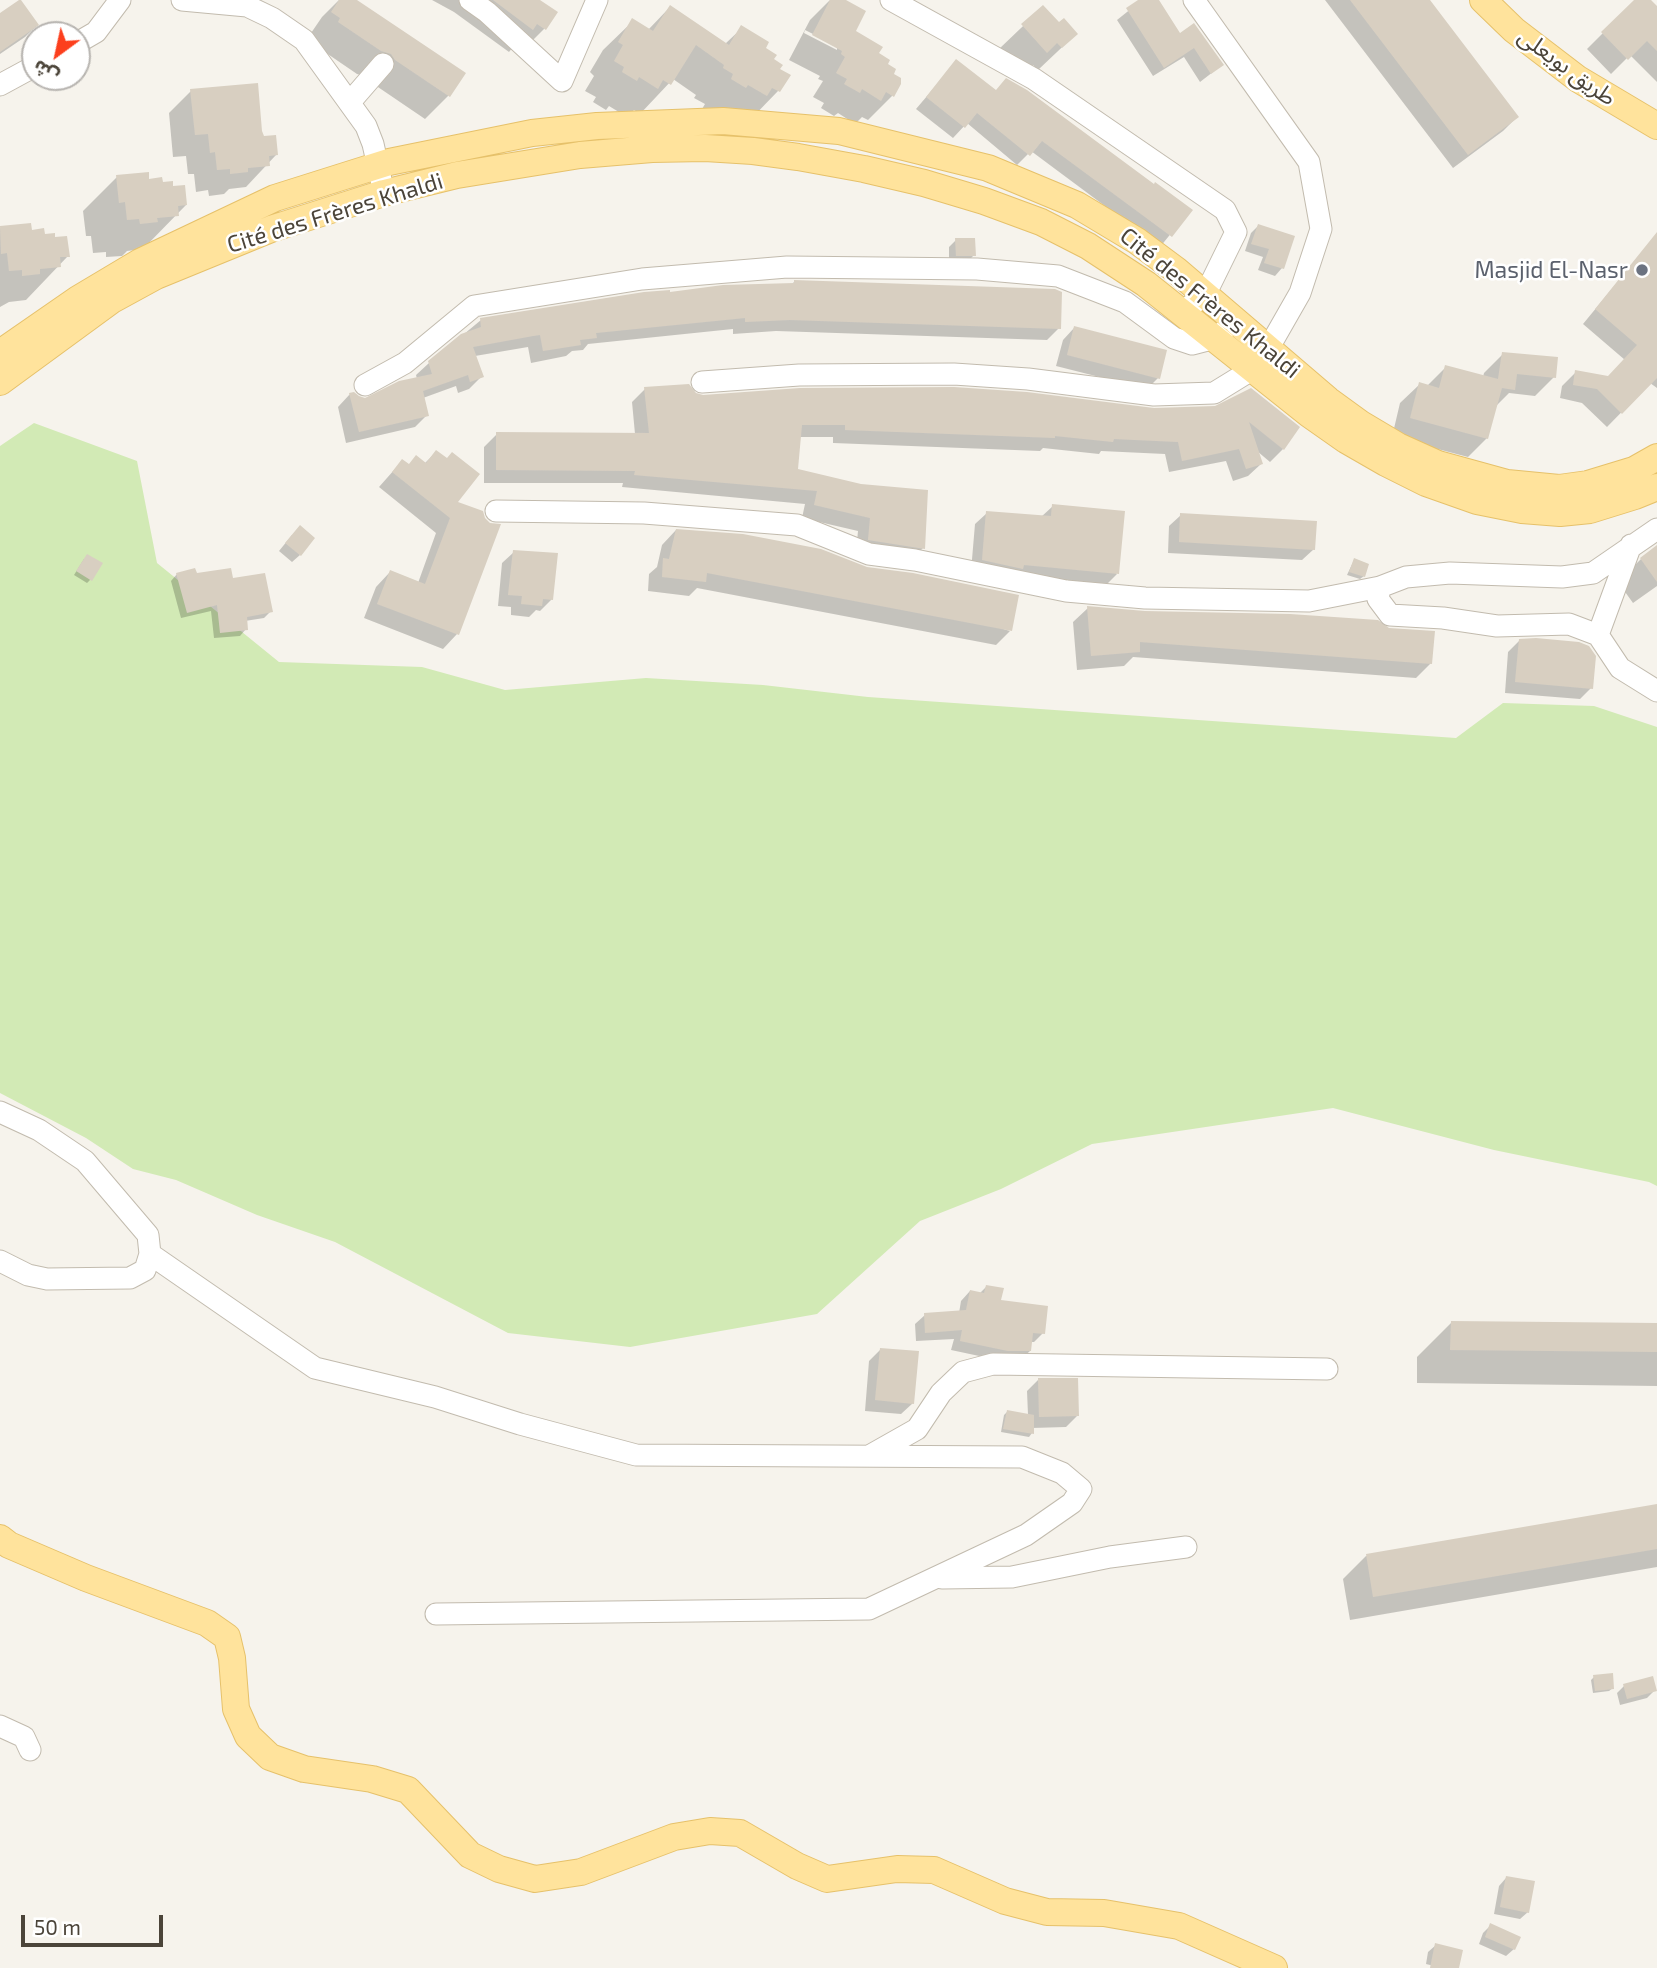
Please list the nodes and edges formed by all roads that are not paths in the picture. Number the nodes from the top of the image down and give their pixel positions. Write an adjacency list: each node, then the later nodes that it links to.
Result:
1 (120, 0): 8 (street)
2 (182, 0): 12 (street)
3 (470, 0): 4 (street)
4 (597, 0)
5 (891, 0): 16 (street)
6 (1194, 0): 21 (street)
7 (1483, 0): 13 (main road, طريق بويعلى)
8 (91, 35)
9 (383, 64): 12 (street)
10 (21, 74): 11 (street)
11 (0, 85)
12 (350, 102): 14 (street)
13 (1657, 126)
14 (378, 166): 15 (street); 16 (main road, Cité des Frères Khaldi); 20 (main road, Cité des Frères Khaldi)
15 (384, 193): 17 (main road, Cité des Frères Khaldi); 22 (main road, Cité des Frères Khaldi)
16 (1205, 295): 17 (street); 18 (main road, Cité des Frères Khaldi)
17 (1182, 312): 19 (main road, Cité des Frères Khaldi)
18 (1236, 321): 19 (street); 21 (main road, Cité des Frères Khaldi)
19 (1215, 338): 21 (main road, Cité des Frères Khaldi); 24 (street)
20 (0, 353)
21 (1260, 359): 23 (street); 25 (main road, Cité des Frères Khaldi); 26 (main road, Cité des Frères Khaldi)
22 (0, 382)
23 (702, 382)
24 (365, 385)
25 (1657, 457)
26 (1657, 487)
27 (496, 511): 30 (street)
28 (1657, 529): 29 (street)
29 (1631, 545): 30 (street); 31 (street)
30 (1380, 587): 31 (street)
31 (1598, 635): 32 (street)
32 (1657, 691)
33 (0, 1112): 34 (street)
34 (150, 1254): 35 (street); 37 (street)
35 (0, 1261)
36 (1327, 1369): 37 (street)
37 (869, 1456): 40 (street)
38 (0, 1538): 44 (main road)
39 (1186, 1547): 40 (street)
40 (933, 1578): 41 (street)
41 (436, 1614)
42 (0, 1726): 43 (street)
43 (30, 1750)
44 (1274, 1968)

